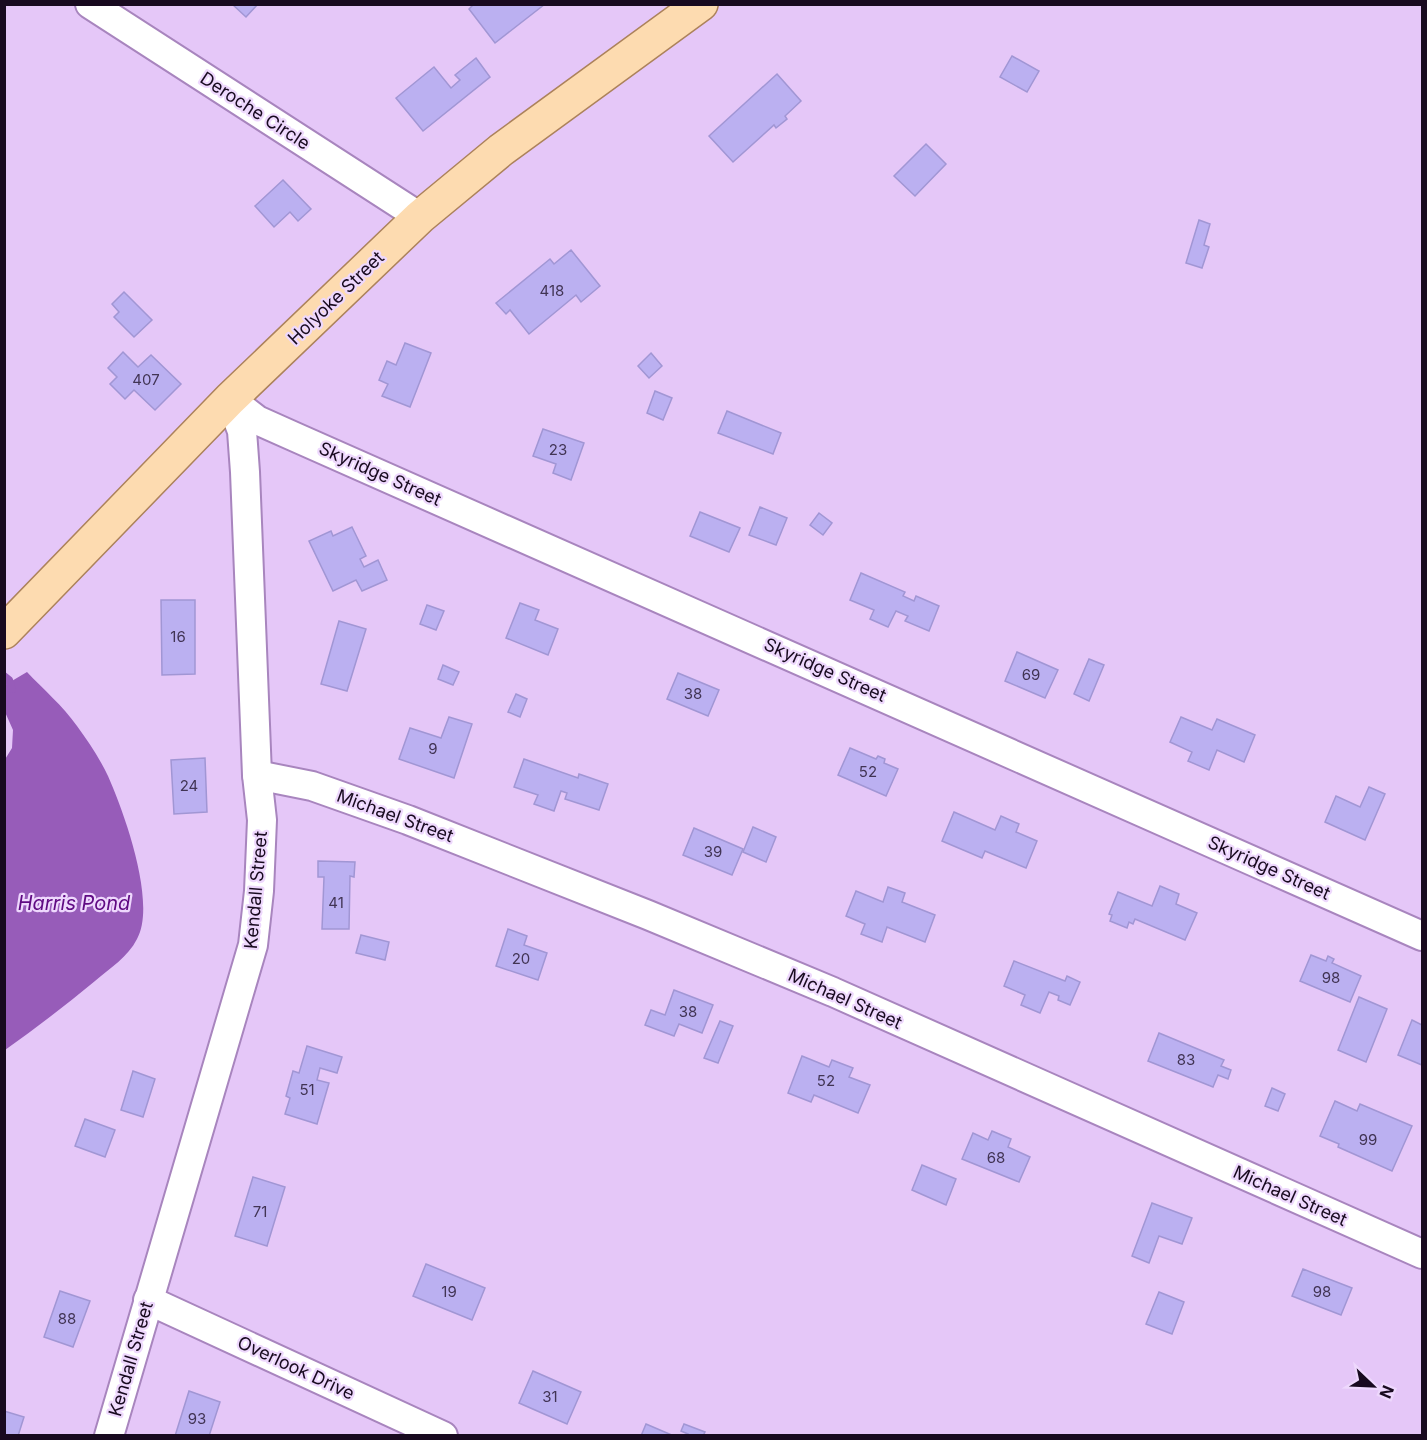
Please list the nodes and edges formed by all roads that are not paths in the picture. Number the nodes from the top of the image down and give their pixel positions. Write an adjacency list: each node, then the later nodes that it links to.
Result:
1 (90, 4): 3 (street, Deroche Circle)
2 (701, 4): 3 (main road, Holyoke Street)
3 (420, 217): 4 (main road, Holyoke Street)
4 (230, 399): 5 (main road, Holyoke Street); 6 (street, Kendall Street); 7 (street, Skyridge Street)
5 (4, 632)
6 (257, 775): 8 (street, Michael Street); 9 (street, Kendall Street)
7 (1422, 936)
8 (1422, 1254)
9 (148, 1300): 10 (street, Kendall Street); 11 (street, Overlook Drive)
10 (109, 1436)
11 (443, 1436)

